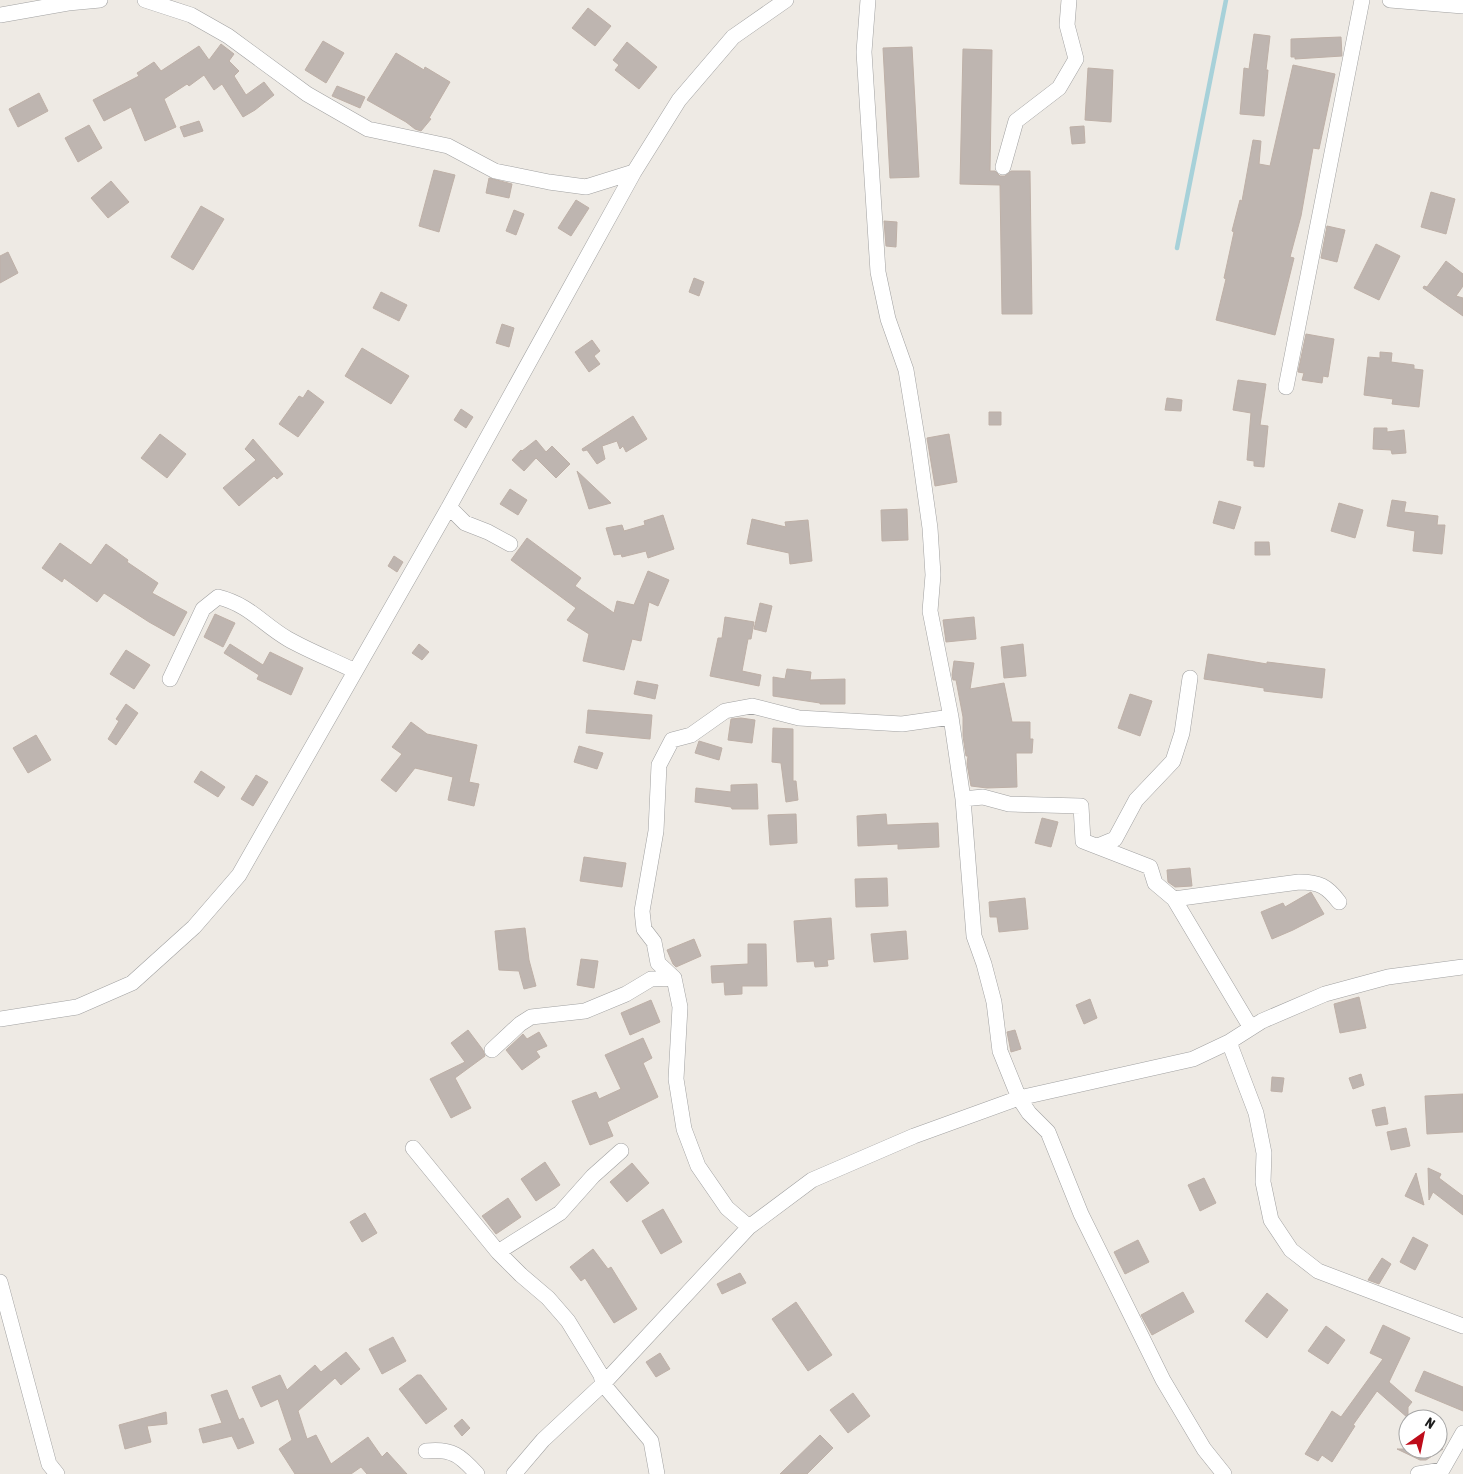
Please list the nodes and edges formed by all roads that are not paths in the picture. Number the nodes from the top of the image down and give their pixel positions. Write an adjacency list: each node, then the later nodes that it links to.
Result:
1 (100, 0): 9 (street)
2 (145, 0): 11 (street)
3 (786, 0): 11 (street)
4 (868, 0): 18 (street)
5 (1068, 0): 10 (street)
6 (1362, 0): 12 (street)
7 (1390, 0): 8 (street)
8 (1463, 6)
9 (0, 15)
10 (1003, 167)
11 (634, 172): 13 (street)
12 (1286, 387)
13 (449, 507): 14 (street); 15 (street)
14 (510, 544)
15 (355, 671): 17 (street); 25 (street)
16 (1190, 678): 20 (street)
17 (170, 679)
18 (952, 718): 19 (street); 24 (street)
19 (963, 800): 20 (street); 29 (street)
20 (1098, 846): 21 (street)
21 (1174, 899): 22 (street); 26 (street)
22 (1339, 902)
23 (1463, 967): 26 (street)
24 (674, 978): 28 (street); 32 (street)
25 (0, 1019)
26 (1251, 1028): 27 (street)
27 (1229, 1042): 29 (street); 35 (street)
28 (492, 1050)
29 (1019, 1098): 32 (street); 45 (street)
30 (413, 1148): 33 (street)
31 (621, 1151): 33 (street)
32 (750, 1226): 36 (street)
33 (498, 1252): 36 (street)
34 (0, 1282): 40 (street)
35 (1463, 1326)
36 (603, 1384): 38 (street); 42 (street)
37 (1463, 1433): 46 (street)
38 (651, 1441): 43 (street); 44 (street)
39 (426, 1451): 41 (street)
40 (57, 1474)
41 (477, 1474)
42 (514, 1474)
43 (644, 1474)
44 (657, 1474)
45 (1224, 1474)
46 (1418, 1474)

